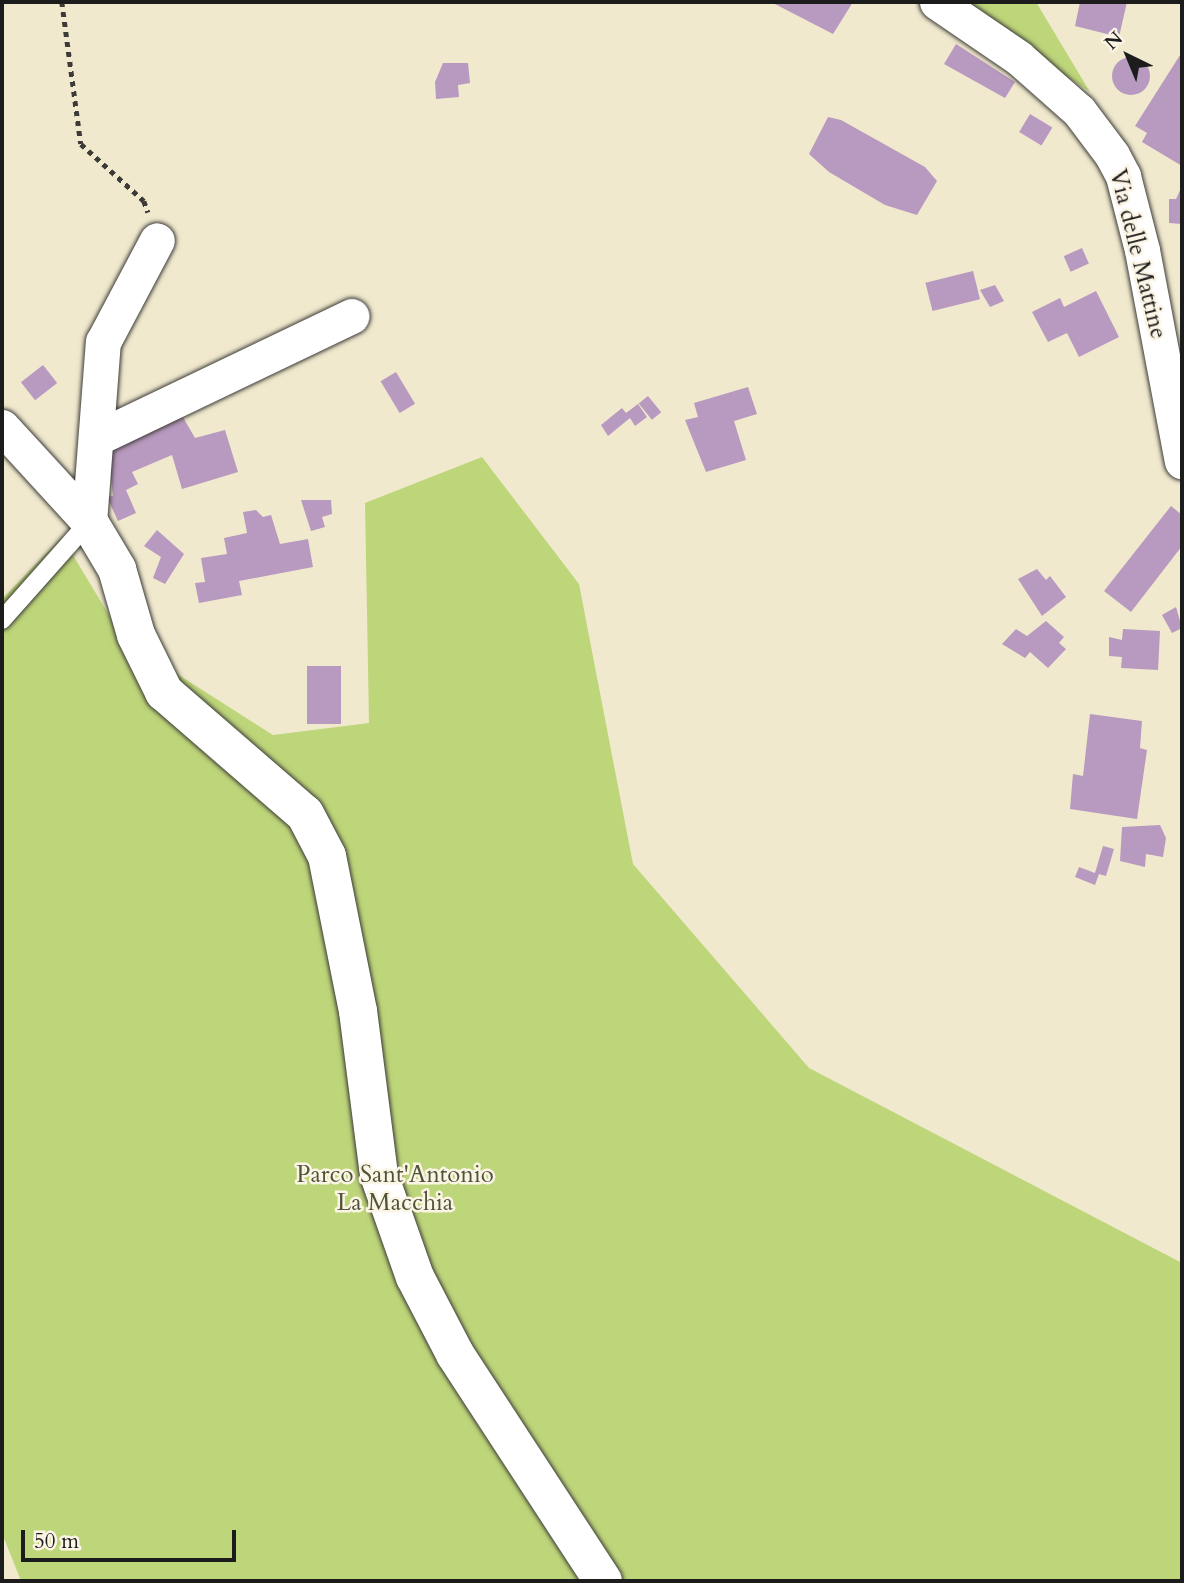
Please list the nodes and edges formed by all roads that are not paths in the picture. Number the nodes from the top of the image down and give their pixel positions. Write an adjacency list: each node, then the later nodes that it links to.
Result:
1 (937, 2): 6 (street, Via delle Mattine)
2 (156, 240): 5 (street)
3 (351, 316): 5 (street)
4 (2, 427): 7 (street)
5 (99, 437): 7 (street)
6 (1182, 461)
7 (89, 522): 8 (lane); 9 (street)
8 (2, 620)
9 (603, 1581)

